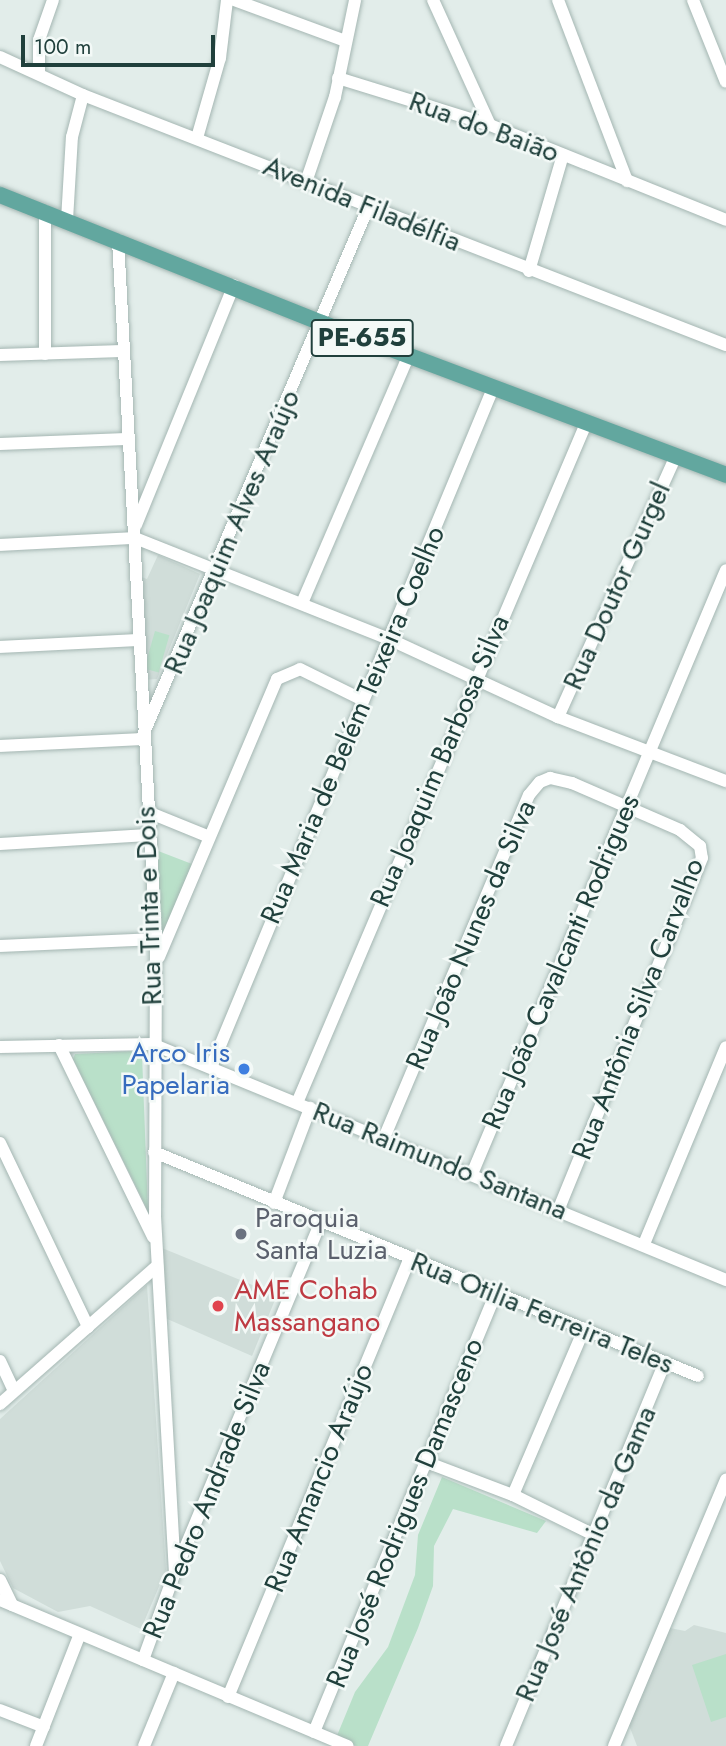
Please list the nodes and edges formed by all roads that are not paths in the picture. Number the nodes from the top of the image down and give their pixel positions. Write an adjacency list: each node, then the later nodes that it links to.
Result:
1 (53, 0): 10 (street)
2 (227, 0): 15 (street)
3 (234, 0): 8 (street)
4 (355, 0): 8 (street)
5 (433, 0): 14 (street)
6 (558, 0): 17 (street)
7 (693, 0): 12 (street)
8 (343, 40): 11 (street)
9 (0, 57): 10 (street, Avenida Filadélfia)
10 (39, 73): 13 (street, Avenida Filadélfia)
11 (338, 78): 14 (street, Rua do Baião); 18 (street)
12 (726, 82)
13 (83, 95): 15 (street, Avenida Filadélfia); 22 (street)
14 (490, 125): 16 (street, Rua do Baião)
15 (197, 138): 18 (street, Avenida Filadélfia)
16 (563, 155): 17 (street, Rua do Baião); 25 (street)
17 (628, 181): 23 (street, Rua do Baião)
18 (306, 182): 20 (street, Avenida Filadélfia)
19 (0, 195): 21 (main road, PE-655)
20 (368, 208): 25 (street, Avenida Filadélfia); 27 (street, Rua Joaquim Alves Araújo)
21 (45, 211): 22 (main road, PE-655); 30 (street)
22 (67, 220): 24 (main road, PE-655)
23 (726, 220)
24 (118, 240): 26 (main road, PE-655); 29 (street, Rua Trinta e Dois)
25 (529, 271): 28 (street, Avenida Filadélfia)
26 (234, 285): 27 (main road, PE-655); 39 (street)
27 (322, 323): 31 (main road, PE-655); 41 (street, Rua Joaquim Alves Araújo)
28 (726, 345)
29 (122, 351): 30 (street); 35 (street, Rua Trinta e Dois)
30 (45, 354): 32 (street)
31 (409, 354): 33 (main road, PE-655); 43 (street)
32 (0, 355)
33 (494, 386): 34 (main road, PE-655); 44 (street, Rua Maria de Belém Teixeira Coelho)
34 (587, 421): 37 (main road, PE-655); 47 (street, Rua Joaquim Barbosa Silva)
35 (126, 439): 36 (street); 39 (street, Rua Trinta e Dois)
36 (0, 444)
37 (677, 456): 38 (main road, PE-655); 49 (street, Rua Doutor Gurgel)
38 (726, 475)
39 (135, 532): 40 (street); 41 (street); 45 (street, Rua Trinta e Dois)
40 (0, 545)
41 (215, 566): 43 (street); 50 (street, Rua Joaquim Alves Araújo)
42 (726, 570): 52 (street, Rua João Cavalcanti Rodrigues)
43 (302, 603): 44 (street)
44 (389, 639): 47 (street); 48 (street, Rua Maria de Belém Teixeira Coelho)
45 (137, 640): 46 (street); 50 (street, Rua Trinta e Dois)
46 (0, 647)
47 (474, 680): 49 (street); 67 (street, Rua Joaquim Barbosa Silva)
48 (363, 700): 57 (street); 66 (street, Rua Maria de Belém Teixeira Coelho)
49 (558, 717): 52 (street)
50 (142, 739): 51 (street); 55 (street, Rua Trinta e Dois)
51 (0, 746)
52 (648, 749): 53 (street); 54 (street, Rua João Cavalcanti Rodrigues)
53 (726, 781)
54 (627, 810): 68 (street, Rua João Nunes da Silva); 71 (street, Rua João Cavalcanti Rodrigues); 73 (street, Rua Antônia Silva Carvalho)
55 (148, 812): 56 (street, Rua Trinta e Dois); 57 (street)
56 (148, 835): 58 (street); 59 (street, Rua Trinta e Dois)
57 (207, 836): 61 (street)
58 (0, 844)
59 (156, 939): 60 (street); 61 (street, Rua Trinta e Dois)
60 (0, 946)
61 (154, 970): 62 (street, Rua Trinta e Dois)
62 (152, 1044): 63 (street, Rua Raimundo Santana); 66 (street, Rua Raimundo Santana); 70 (street, Rua Trinta e Dois)
63 (60, 1045): 64 (street, Rua Raimundo Santana); 75 (street)
64 (0, 1047)
65 (726, 1047): 76 (street)
66 (212, 1065): 67 (street, Rua Raimundo Santana)
67 (304, 1105): 68 (street, Rua Raimundo Santana); 72 (street, Rua Joaquim Barbosa Silva)
68 (384, 1138): 71 (street, Rua Raimundo Santana)
69 (0, 1143): 81 (street)
70 (154, 1152): 72 (street, Rua Otilia Ferreira Teles); 75 (street, Rua Trinta e Dois)
71 (472, 1174): 73 (street, Rua Raimundo Santana)
72 (274, 1203): 74 (street, Rua Otilia Ferreira Teles)
73 (558, 1210): 76 (street, Rua Raimundo Santana)
74 (320, 1223): 77 (street, Rua Otilia Ferreira Teles); 92 (street, Rua Pedro Andrade Silva)
75 (156, 1244): 78 (street, Rua Trinta e Dois)
76 (644, 1244): 79 (street, Rua Raimundo Santana)
77 (409, 1259): 80 (street, Rua Otilia Ferreira Teles); 98 (street, Rua Amancio Araújo)
78 (157, 1266): 81 (street); 92 (street, Rua Trinta e Dois)
79 (726, 1280)
80 (495, 1294): 82 (street, Rua Otilia Ferreira Teles); 88 (street, Rua José Rodrigues Damasceno)
81 (88, 1327): 86 (street)
82 (584, 1329): 84 (street, Rua Otilia Ferreira Teles); 90 (street)
83 (0, 1361): 86 (street)
84 (665, 1362): 85 (street, Rua Otilia Ferreira Teles); 91 (street, Rua José Antônio da Gama)
85 (698, 1376)
86 (14, 1391): 87 (street)
87 (0, 1404)
88 (426, 1462): 90 (street); 101 (street, Rua José Rodrigues Damasceno)
89 (725, 1487): 106 (street)
90 (513, 1495): 91 (street)
91 (596, 1536): 105 (street, Rua José Antônio da Gama)
92 (175, 1572): 96 (street, Rua Pedro Andrade Silva)
93 (0, 1580): 94 (street)
94 (6, 1602): 95 (street)
95 (80, 1634): 96 (street); 100 (street)
96 (143, 1660): 97 (street)
97 (174, 1673): 98 (street); 103 (street)
98 (228, 1697): 101 (street)
99 (0, 1710): 100 (street)
100 (44, 1727): 102 (street)
101 (314, 1732): 104 (street)
102 (36, 1746)
103 (144, 1746)
104 (348, 1746)
105 (506, 1746)
106 (614, 1746)

